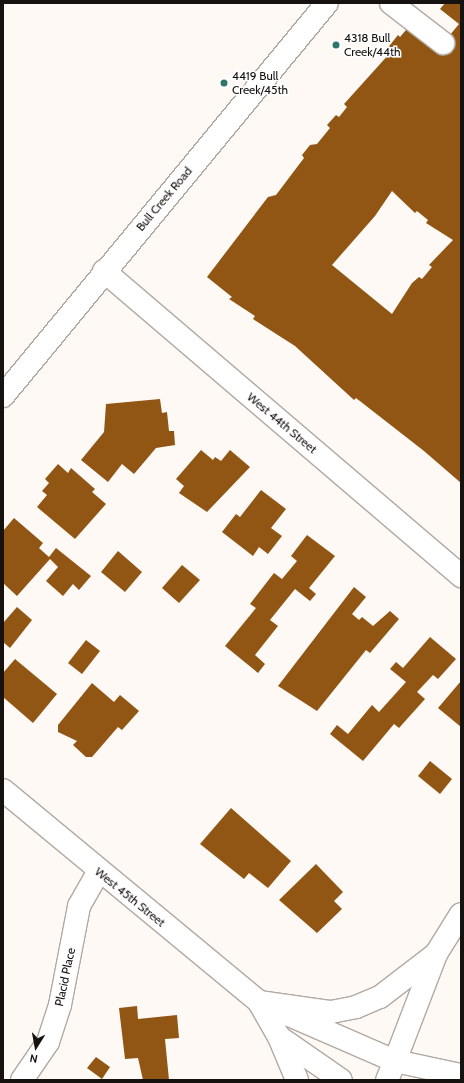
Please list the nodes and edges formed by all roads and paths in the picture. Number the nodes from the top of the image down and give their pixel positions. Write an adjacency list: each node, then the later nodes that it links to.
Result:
1 (327, 3): 4 (main road, Bull Creek Road)
2 (390, 3): 3 (main road)
3 (443, 43)
4 (104, 270): 5 (main road, Bull Creek Road); 6 (main road, West 44th Street)
5 (3, 396)
6 (461, 576)
7 (3, 790): 8 (main road, West 45th Street)
8 (99, 871): 11 (main road, West 45th Street); 15 (main road, Placid Place)
9 (461, 914): 10 (main road)
10 (436, 954): 11 (main road); 13 (main road)
11 (259, 1002): 12 (main road, West 45th Street); 13 (main road, West 45th Street)
12 (279, 1037): 16 (main road); 17 (main road, West 45th Street)
13 (391, 1070): 14 (main road, West 45th Street)
14 (461, 1075)
15 (22, 1080)
16 (297, 1080)
17 (341, 1080)

